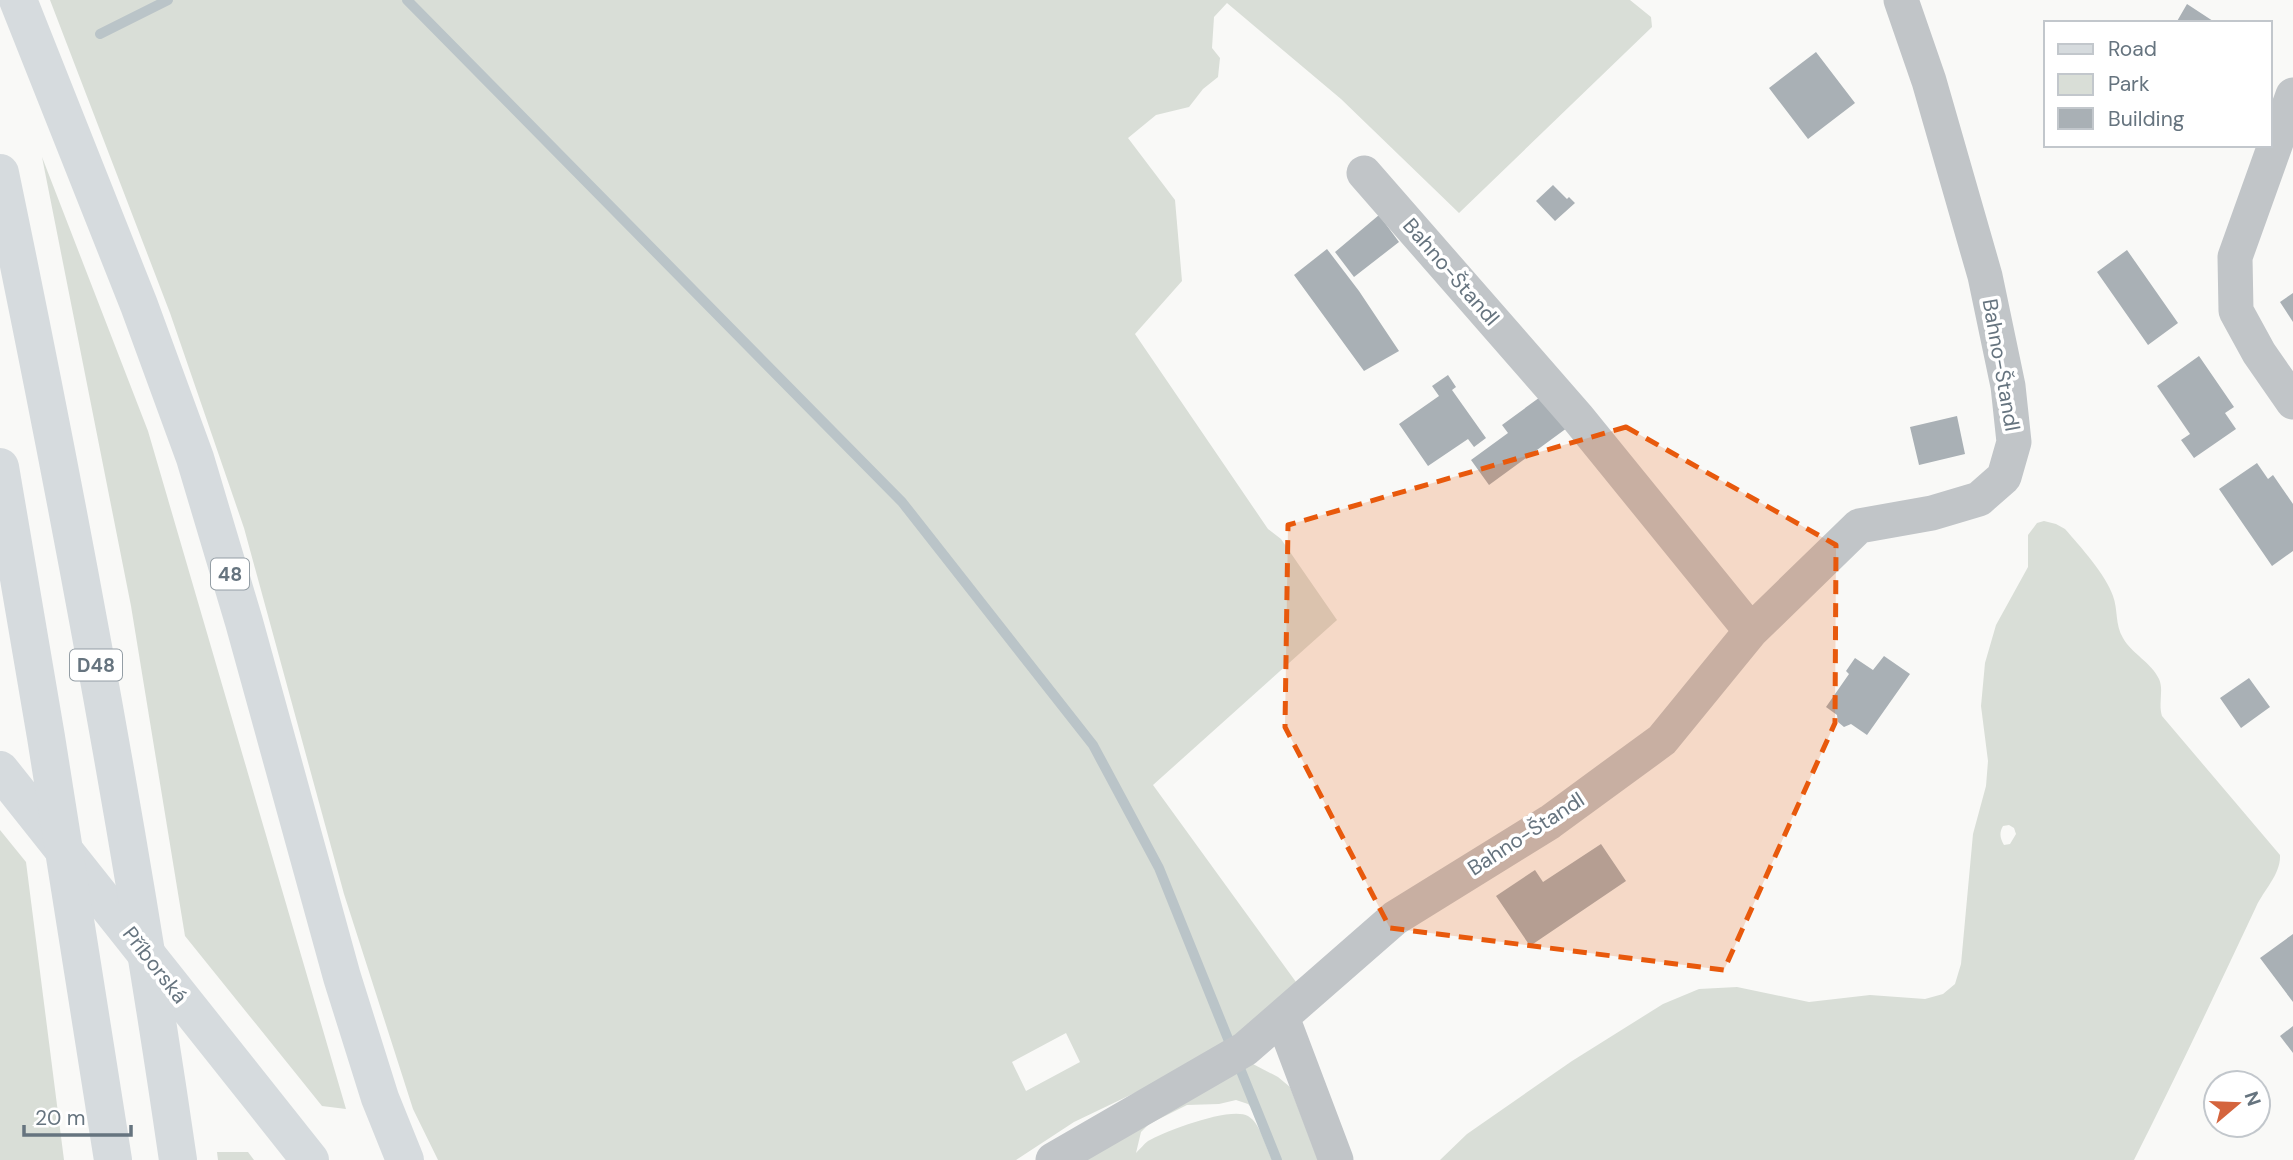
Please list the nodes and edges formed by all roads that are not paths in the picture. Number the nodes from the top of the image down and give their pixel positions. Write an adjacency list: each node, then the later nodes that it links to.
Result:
1 (18, 0): 14 (main road, 48)
2 (1901, 0): 8 (street, Bahno-Štandl)
3 (2293, 95): 6 (street)
4 (0, 173): 13 (main road, D48)
5 (1364, 173): 8 (street, Bahno-Štandl)
6 (2293, 402)
7 (0, 467): 12 (main road)
8 (1751, 631): 10 (street, Bahno-Štandl)
9 (0, 771): 11 (main road, Příborská)
10 (1282, 1017): 15 (street, Bahno-Štandl); 16 (street)
11 (299, 1147)
12 (113, 1160)
13 (178, 1160)
14 (405, 1160)
15 (1053, 1160)
16 (1336, 1160)

